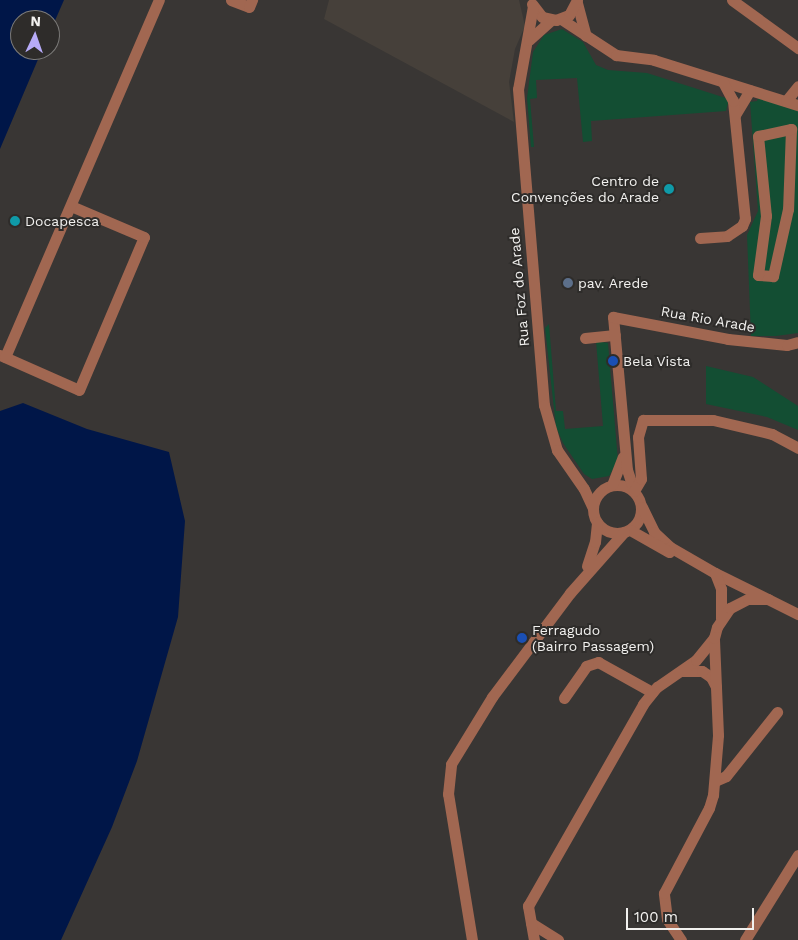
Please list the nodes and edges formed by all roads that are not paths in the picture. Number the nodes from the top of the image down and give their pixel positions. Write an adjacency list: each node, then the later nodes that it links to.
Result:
1 (159, 0): 18 (street)
2 (231, 0): 3 (street)
3 (252, 0)
4 (577, 1): 7 (street); 8 (street)
5 (737, 2): 10 (street)
6 (532, 3): 7 (street); 9 (street, Rua Foz do Arade)
7 (556, 20): 8 (street); 9 (street)
8 (586, 36): 11 (street)
9 (529, 40): 26 (street, Rua Foz do Arade)
10 (798, 48)
11 (723, 82): 13 (street); 16 (street)
12 (798, 86): 14 (street)
13 (750, 90): 14 (street); 16 (street)
14 (786, 101): 15 (street)
15 (798, 106)
16 (735, 115): 19 (street)
17 (758, 136): 17 (street)
18 (71, 206): 23 (street); 23 (street)
19 (700, 238)
20 (615, 335): 21 (street); 22 (street, Rua Rio Arade); 24 (street)
21 (585, 338)
22 (798, 342)
23 (3, 356)
24 (624, 438): 27 (street); 28 (street)
25 (798, 448): 28 (street)
26 (569, 466): 27 (street, Rua Foz do Arade); 30 (street, Rua Foz do Arade)
27 (608, 487): 28 (street, Rua Foz do Arade); 30 (street)
28 (634, 491): 29 (street)
29 (642, 507): 32 (street); 33 (street)
30 (593, 508): 31 (street, Rua Foz do Arade)
31 (597, 522): 32 (street); 35 (street, Rua Foz do Arade)
32 (627, 531): 33 (street); 35 (street)
33 (692, 561): 34 (street)
34 (714, 573): 36 (street); 38 (street)
35 (570, 593): 48 (street)
36 (768, 599): 37 (street); 38 (street)
37 (798, 614)
38 (721, 618): 39 (street)
39 (714, 638): 40 (street); 41 (street)
40 (682, 671): 41 (street); 42 (street)
41 (717, 688): 45 (street)
42 (652, 692): 43 (street); 47 (street)
43 (564, 698)
44 (777, 712): 45 (street)
45 (714, 781): 51 (street)
46 (798, 856): 52 (street)
47 (531, 923): 49 (street); 50 (street)
48 (472, 940)
49 (534, 940)
50 (558, 940)
51 (682, 940)
52 (745, 940)

